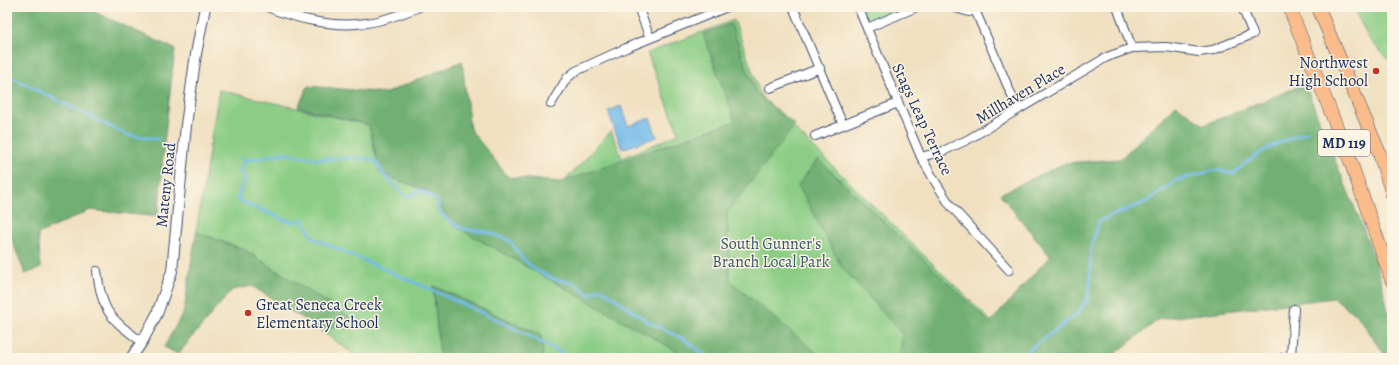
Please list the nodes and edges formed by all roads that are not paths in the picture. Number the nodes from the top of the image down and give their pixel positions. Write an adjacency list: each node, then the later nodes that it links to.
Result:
1 (205, 7): 31 (street, Mateny Road)
2 (267, 7): 3 (street)
3 (419, 7)
4 (638, 7): 16 (street)
5 (727, 7): 16 (street)
6 (793, 7): 18 (street)
7 (858, 7): 15 (street, Stags Leap Terrace)
8 (917, 7): 15 (street)
9 (952, 7): 14 (street)
10 (1242, 7): 17 (street, Millhaven Place)
11 (1289, 7): 29 (main road, MD 119)
12 (1318, 7): 26 (main road, MD 119)
13 (1119, 8): 17 (street)
14 (977, 9): 22 (street)
15 (867, 28): 20 (street, Stags Leap Terrace)
16 (650, 38): 21 (street)
17 (1132, 48): 22 (street, Millhaven Place)
18 (820, 68): 19 (street); 23 (street)
19 (770, 88)
20 (898, 103): 23 (street); 25 (street, Stags Leap Terrace)
21 (550, 104)
22 (1018, 110): 25 (street, Millhaven Place)
23 (843, 125): 24 (street)
24 (815, 136)
25 (921, 157): 27 (street, Stags Leap Terrace)
26 (1392, 194)
27 (1009, 270)
28 (97, 271): 31 (street)
29 (1392, 281)
30 (1294, 309): 34 (street)
31 (142, 342): 32 (street, Mateny Road)
32 (131, 358)
33 (1282, 358): 34 (street)
34 (1291, 358): 35 (street)
35 (1298, 358)

